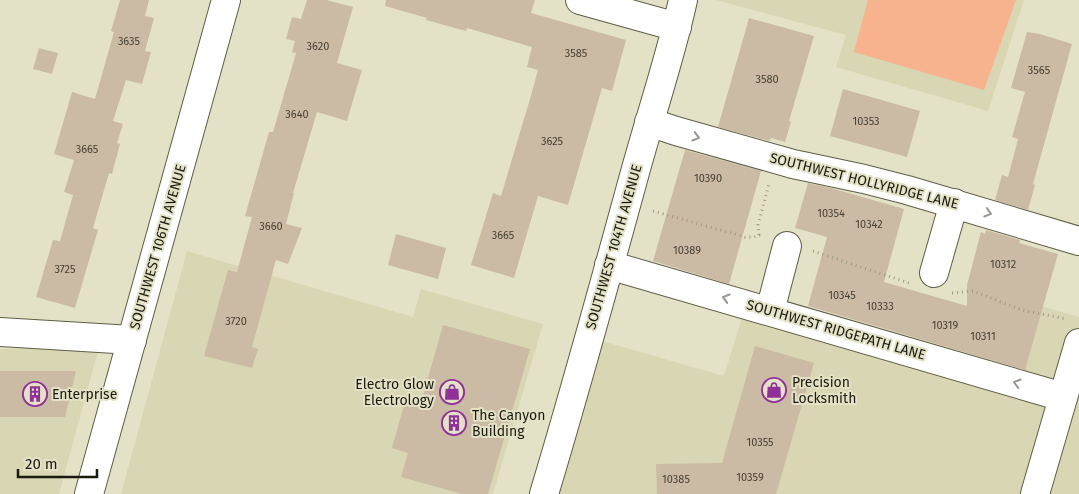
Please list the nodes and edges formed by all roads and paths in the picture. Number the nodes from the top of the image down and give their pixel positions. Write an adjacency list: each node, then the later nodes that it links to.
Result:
1 (226, 0): 17 (street, SOUTHWEST 106TH AVENUE)
2 (580, 0): 4 (street)
3 (683, 0): 4 (street, SOUTHWEST 104TH AVENUE)
4 (677, 28): 5 (street, SOUTHWEST 104TH AVENUE)
5 (649, 122): 6 (street, SOUTHWEST HOLLYRIDGE LANE, one-way to 6); 8 (street, SOUTHWEST 104TH AVENUE)
6 (776, 159): 7 (street, SOUTHWEST HOLLYRIDGE LANE); 9 (path)
7 (954, 203): 10 (street, SOUTHWEST HOLLYRIDGE LANE, one-way to 10); 13 (street)
8 (626, 204): 9 (path); 12 (street, SOUTHWEST 104TH AVENUE)
9 (759, 236): 11 (path)
10 (1079, 240)
11 (788, 243): 13 (path); 14 (street)
12 (609, 265): 14 (street, SOUTHWEST RIDGEPATH LANE, one-way to 12); 20 (street, SOUTHWEST 104TH AVENUE)
13 (931, 283): 16 (path)
14 (770, 311): 18 (street, SOUTHWEST RIDGEPATH LANE, one-way to 14)
15 (0, 332): 17 (street)
16 (1075, 332): 18 (street)
17 (132, 340): 19 (street, SOUTHWEST 106TH AVENUE)
18 (1064, 396): 21 (street)
19 (89, 494)
20 (544, 494)
21 (1035, 494)

